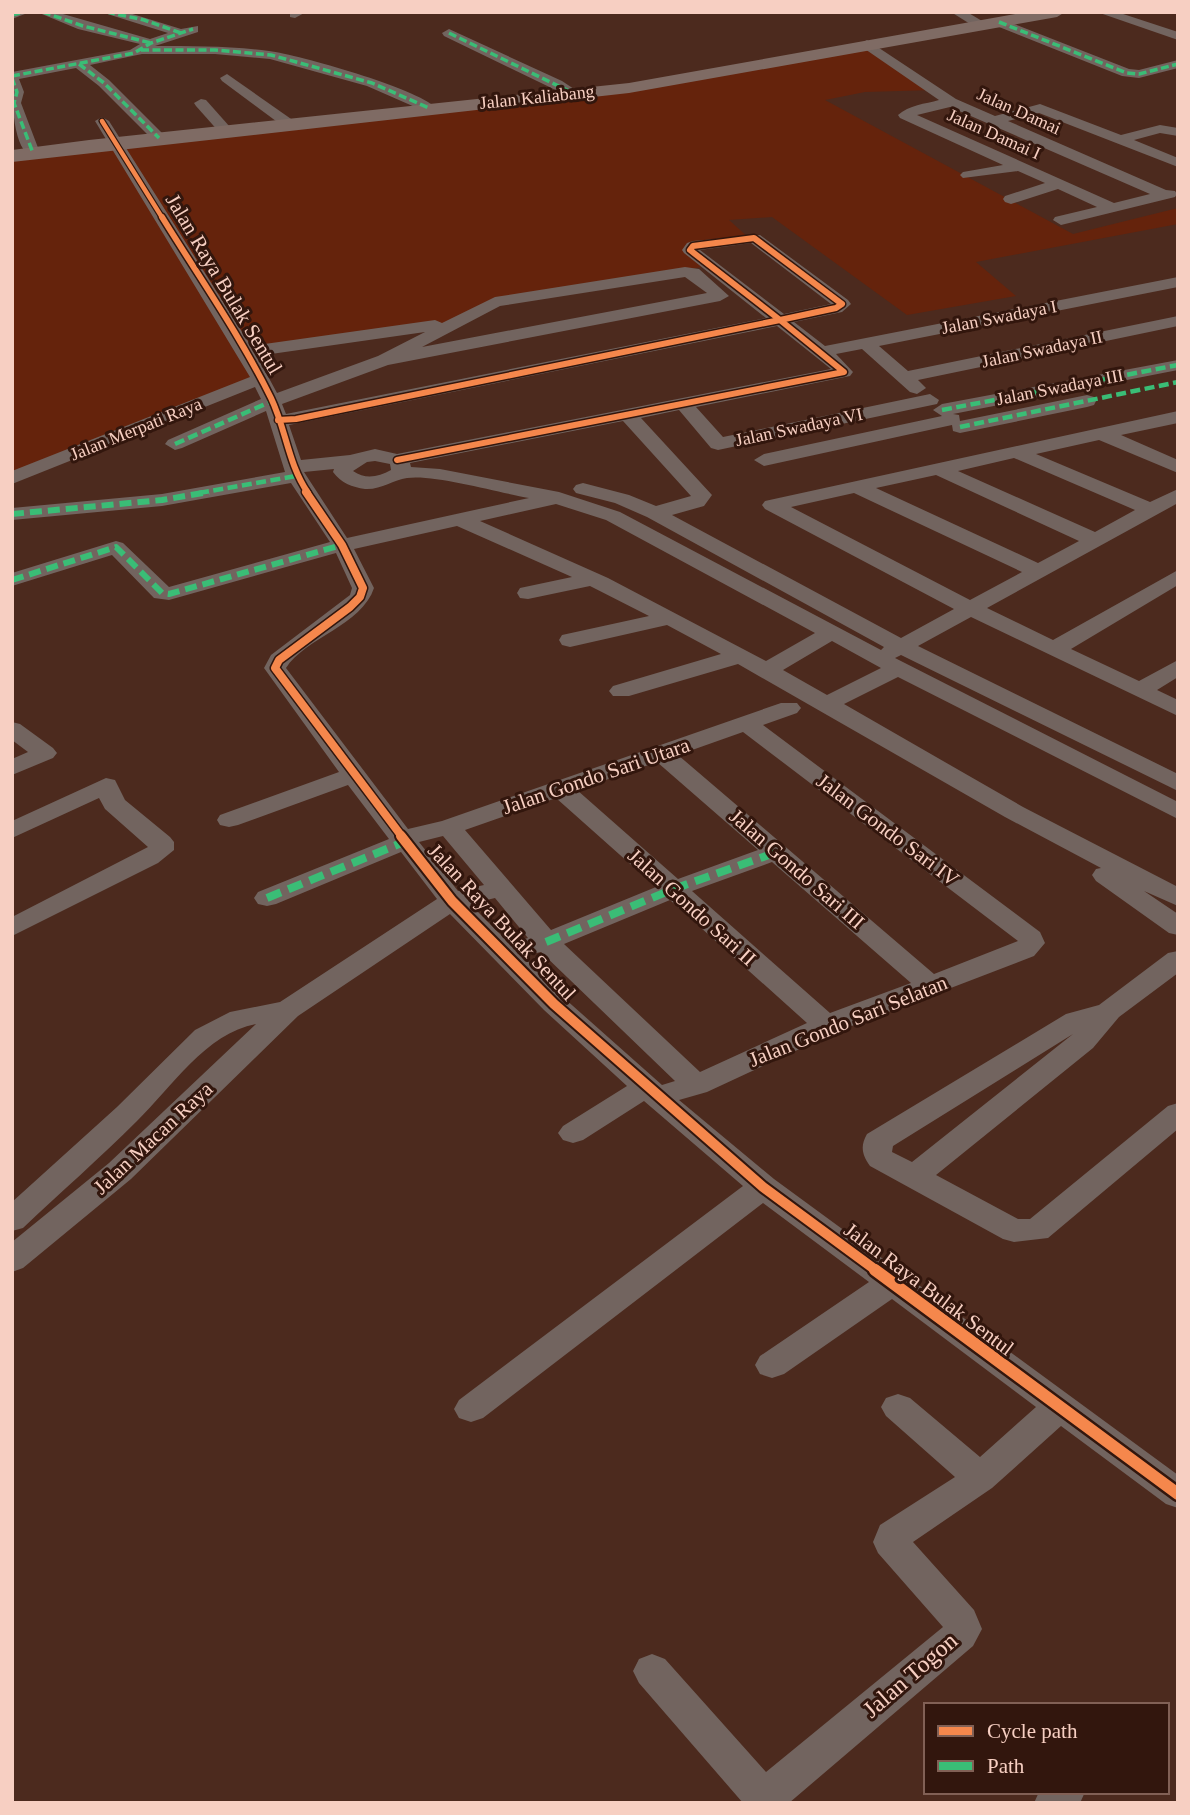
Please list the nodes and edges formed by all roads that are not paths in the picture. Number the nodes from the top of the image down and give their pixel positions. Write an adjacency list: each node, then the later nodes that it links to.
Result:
1 (24, 12): 7 (street)
2 (43, 12): 13 (street)
3 (107, 12): 13 (street)
4 (957, 12): 9 (street)
5 (1057, 12): 8 (main road, Jalan Kaliabang)
6 (1103, 12): 11 (street)
7 (12, 15)
8 (999, 22): 9 (main road, Jalan Kaliabang); 15 (street)
9 (980, 24): 12 (main road, Jalan Kaliabang)
10 (449, 33): 18 (street)
11 (1178, 37)
12 (867, 44): 18 (main road, Jalan Kaliabang); 19 (street, Jalan Damai)
13 (146, 47): 14 (street); 21 (street)
14 (79, 64): 16 (street); 27 (street)
15 (1178, 64)
16 (12, 77): 30 (street)
17 (226, 78): 24 (street)
18 (573, 93): 21 (main road, Jalan Kaliabang)
19 (951, 102): 23 (street, Jalan Damai); 34 (street, Jalan Damai I)
20 (201, 103): 25 (street)
21 (429, 108): 24 (main road, Jalan Kaliabang)
22 (102, 121): 29 (street, Jalan Raya Bulak Sentul)
23 (992, 121): 28 (street); 31 (street, Jalan Damai)
24 (289, 124): 25 (main road, Jalan Kaliabang)
25 (225, 130): 27 (main road, Jalan Kaliabang)
26 (1178, 132): 28 (street)
27 (159, 138): 29 (main road, Jalan Kaliabang)
28 (1121, 141): 31 (street); 33 (street)
29 (118, 143): 30 (main road, Jalan Kaliabang); 46 (street, Jalan Raya Bulak Sentul)
30 (33, 153): 32 (main road, Jalan Kaliabang)
31 (1072, 155): 34 (street); 37 (street, Jalan Damai)
32 (12, 156)
33 (1178, 163)
34 (1020, 167): 35 (street); 36 (street, Jalan Damai I)
35 (968, 175)
36 (1059, 184): 38 (street); 39 (street, Jalan Damai I)
37 (1172, 193): 39 (street)
38 (1010, 199)
39 (1113, 208): 40 (street)
40 (1061, 220)
41 (1178, 282): 45 (street, Jalan Swadaya I)
42 (779, 320): 42 (street); 47 (street); 52 (street)
43 (1178, 321): 50 (street, Jalan Swadaya II)
44 (450, 323): 46 (street); 48 (street); 48 (street)
45 (865, 343): 47 (street, Jalan Swadaya I); 50 (street)
46 (246, 352): 52 (street, Jalan Raya Bulak Sentul)
47 (821, 352): 53 (street)
48 (384, 360): 52 (street)
49 (1178, 365): 56 (street, Jalan Swadaya III)
50 (905, 377): 56 (street)
51 (1178, 382): 56 (street)
52 (270, 400): 60 (street); 67 (street, Jalan Merpati Raya); 68 (street, Jalan Raya Bulak Sentul)
53 (685, 405): 54 (street); 56 (street, Jalan Swadaya VI)
54 (628, 415): 64 (street); 74 (street)
55 (1178, 417): 57 (street)
56 (951, 419): 63 (street)
57 (1157, 421): 58 (street); 59 (street)
58 (1100, 433): 61 (street); 65 (street)
59 (1178, 434)
60 (174, 444)
61 (1014, 452): 66 (street); 73 (street)
62 (351, 460): 64 (street); 68 (street); 69 (street)
63 (764, 460)
64 (400, 465): 69 (street); 72 (street); 74 (street)
65 (1178, 467)
66 (940, 470): 70 (street); 77 (street)
67 (12, 478)
68 (298, 478): 69 (street); 75 (street); 78 (street, Jalan Raya Bulak Sentul)
69 (358, 481)
70 (855, 486): 81 (street); 86 (street)
71 (1178, 495): 73 (street)
72 (559, 498): 76 (street); 80 (street)
73 (1150, 510): 77 (street)
74 (654, 513): 79 (street)
75 (12, 514)
76 (460, 520): 78 (street); 82 (street)
77 (1095, 540): 81 (street)
78 (342, 545): 83 (street); 104 (street, Jalan Raya Bulak Sentul)
79 (737, 556): 80 (street); 92 (street)
80 (715, 568): 88 (street)
81 (1037, 571): 86 (street)
82 (592, 579): 85 (street); 87 (street)
83 (12, 580)
84 (1173, 584): 90 (street)
85 (528, 593)
86 (969, 608): 90 (street); 92 (street)
87 (668, 618): 89 (street); 91 (street)
88 (832, 632): 92 (street); 94 (street)
89 (570, 640)
90 (1054, 649): 96 (street)
91 (740, 656): 94 (street); 95 (street)
92 (893, 658): 97 (street); 105 (street); 107 (street)
93 (1178, 667): 96 (street)
94 (766, 670): 97 (street)
95 (621, 691)
96 (1140, 691): 99 (street)
97 (827, 705): 113 (street)
98 (789, 708): 100 (street, Jalan Gondo Sari Utara)
99 (1178, 709)
100 (746, 723): 102 (street, Jalan Gondo Sari Utara); 121 (street, Jalan Gondo Sari IV)
101 (12, 729): 103 (street)
102 (661, 753): 106 (street, Jalan Gondo Sari Utara); 112 (street, Jalan Gondo Sari III)
103 (12, 768)
104 (353, 775): 108 (street); 111 (street, Jalan Raya Bulak Sentul)
105 (1178, 784)
106 (560, 788): 109 (street, Jalan Gondo Sari Utara); 115 (street, Jalan Gondo Sari II)
107 (1178, 812)
108 (229, 820)
109 (449, 827): 111 (street, Jalan Gondo Sari Utara); 114 (street)
110 (12, 831): 120 (street)
111 (402, 840): 116 (street, Jalan Gondo Sari Utara); 118 (street, Jalan Raya Bulak Sentul)
112 (777, 852): 115 (street); 125 (street, Jalan Gondo Sari III)
113 (1087, 852): 117 (street); 119 (street)
114 (499, 889): 118 (street, Jalan Macan Raya); 122 (street)
115 (671, 890): 122 (street); 128 (street, Jalan Gondo Sari II)
116 (267, 898)
117 (1178, 898)
118 (452, 901): 123 (street, Jalan Raya Bulak Sentul); 126 (street, Jalan Macan Raya)
119 (1178, 927)
120 (12, 928)
121 (1031, 938): 125 (street, Jalan Gondo Sari Selatan)
122 (546, 942): 123 (street); 129 (street)
123 (503, 953): 130 (street, Jalan Raya Bulak Sentul)
124 (1178, 959): 127 (street)
125 (932, 987): 128 (street, Jalan Gondo Sari Selatan)
126 (288, 1010): 135 (street, Jalan Macan Raya); 136 (street, Jalan Macan Raya)
127 (1109, 1011): 133 (street); 133 (street)
128 (826, 1025): 129 (street, Jalan Gondo Sari Selatan)
129 (696, 1085): 130 (street, Jalan Gondo Sari Selatan)
130 (651, 1091): 132 (street, Jalan Gondo Sari Selatan); 134 (street, Jalan Raya Bulak Sentul)
131 (1178, 1113): 133 (street)
132 (573, 1133)
133 (914, 1177)
134 (763, 1187): 137 (street, Jalan Raya Bulak Sentul); 141 (street)
135 (12, 1220)
136 (12, 1260)
137 (891, 1284): 138 (street); 140 (street, Jalan Raya Bulak Sentul)
138 (772, 1365)
139 (898, 1407): 142 (street)
140 (1059, 1407): 142 (street, Jalan Togon); 143 (street, Jalan Raya Bulak Sentul)
141 (471, 1409)
142 (980, 1478): 145 (street, Jalan Togon)
143 (1178, 1494)
144 (652, 1671): 145 (street)
145 (766, 1801)

